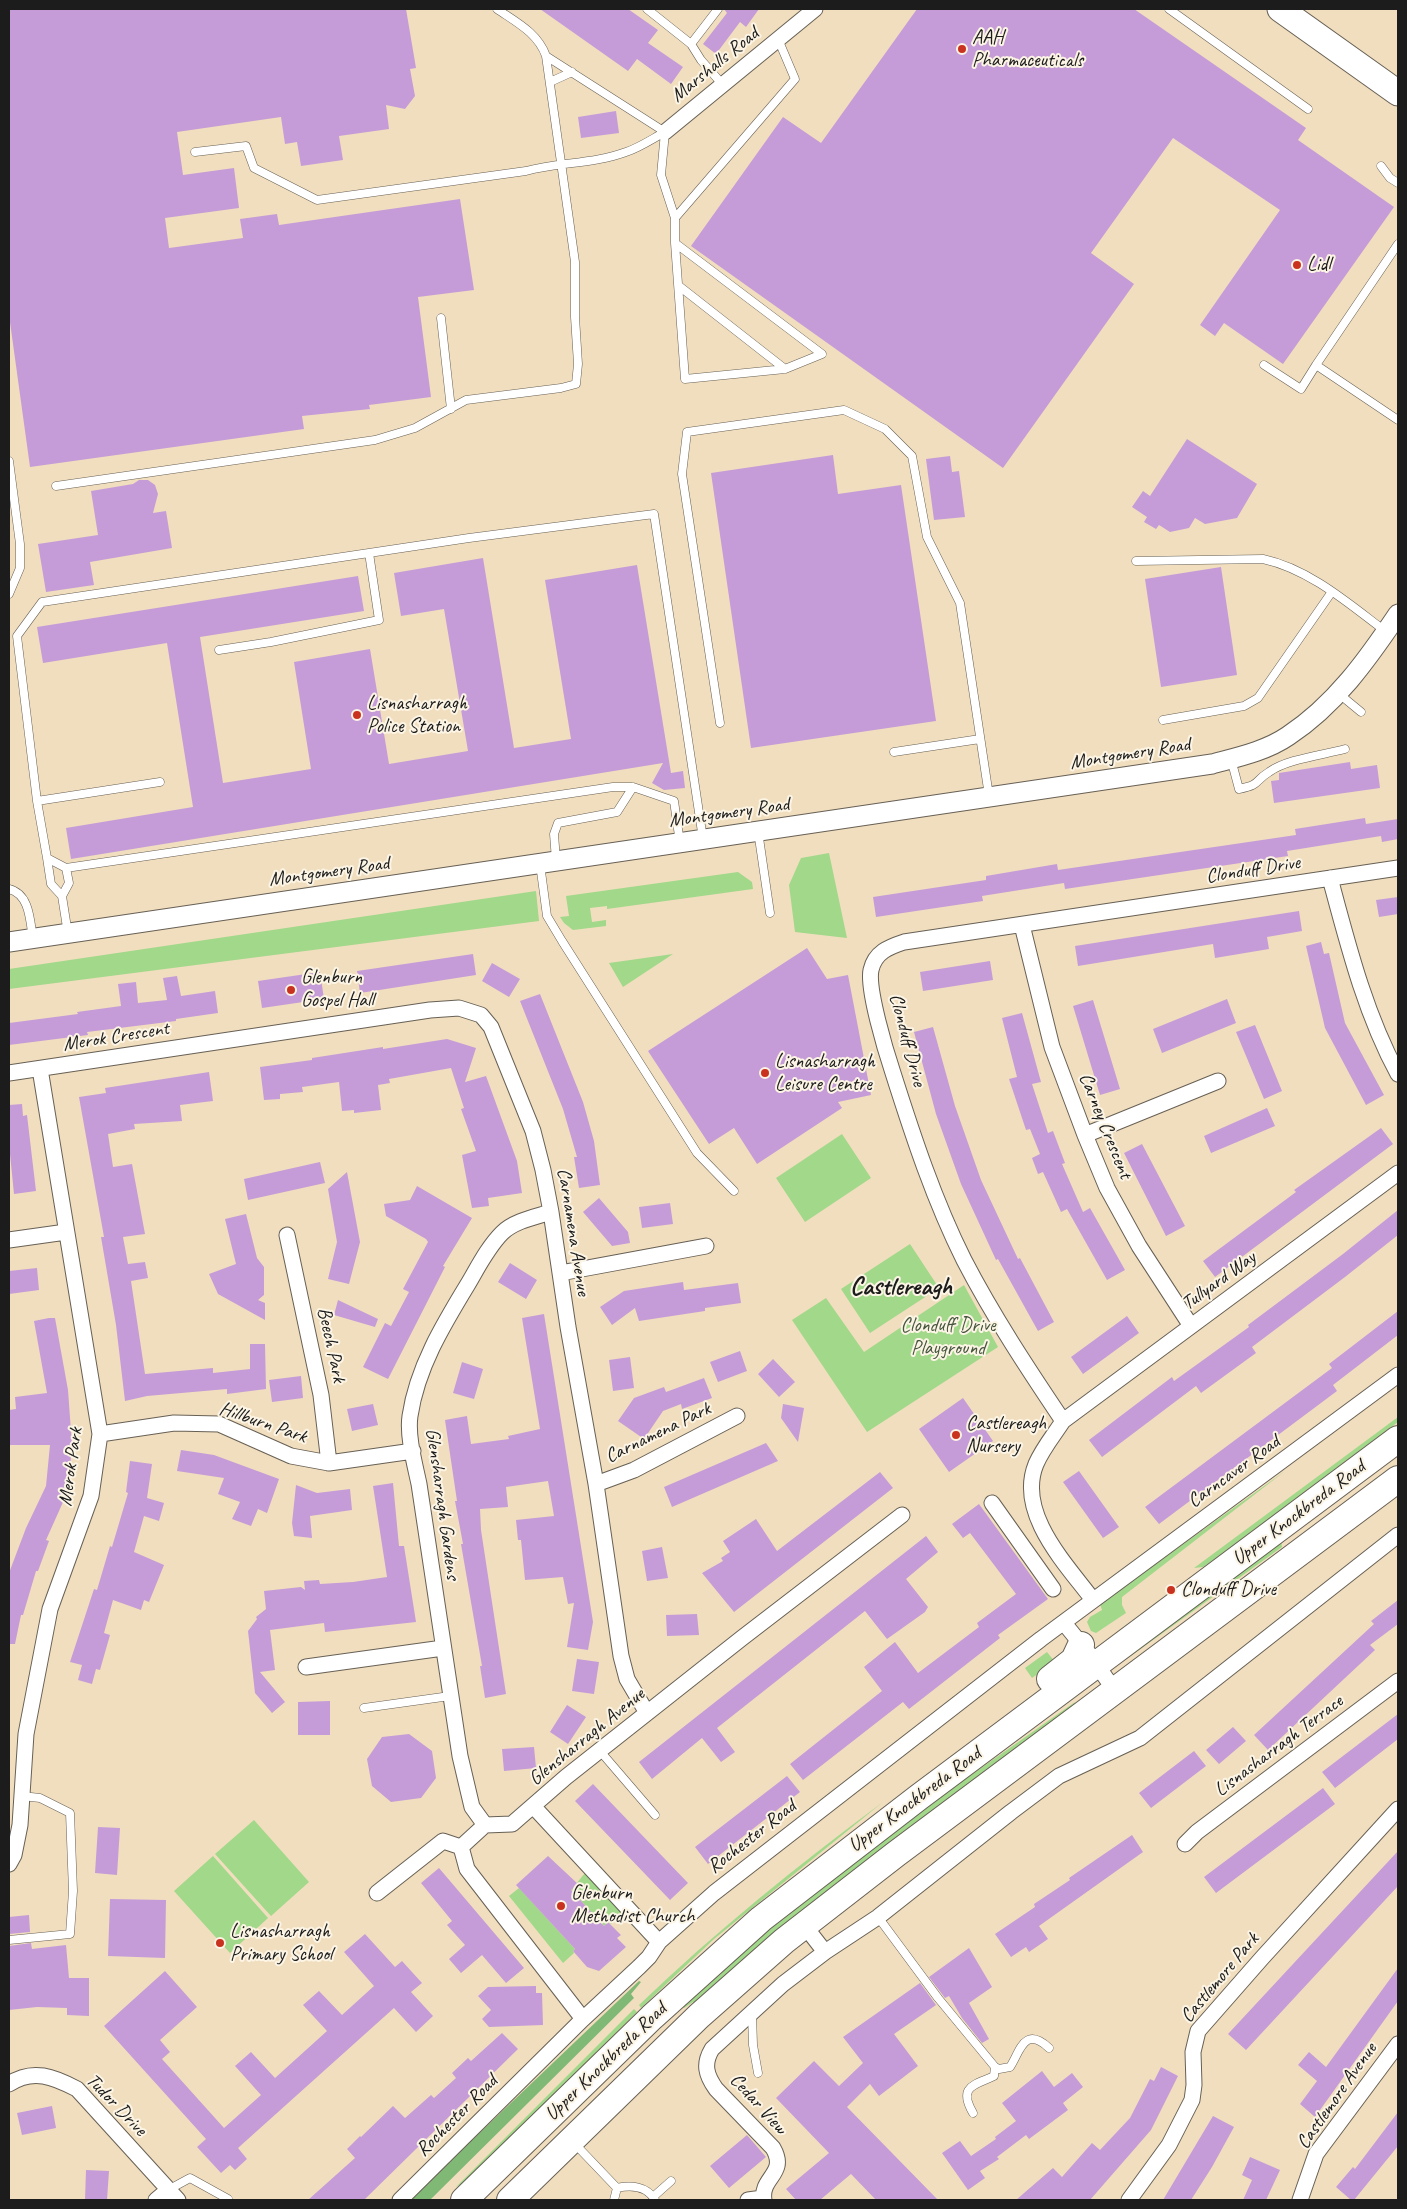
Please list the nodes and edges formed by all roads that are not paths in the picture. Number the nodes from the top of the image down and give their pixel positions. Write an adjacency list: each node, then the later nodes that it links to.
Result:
1 (497, 9): 9 (lane)
2 (647, 9): 8 (lane)
3 (718, 9): 8 (lane)
4 (814, 9): 7 (street, Marshalls Road)
5 (1169, 9): 14 (lane)
6 (1280, 9): 13 (main road)
7 (778, 39): 12 (street, Marshalls Road); 20 (lane)
8 (691, 44): 12 (lane)
9 (546, 56): 10 (lane); 11 (lane)
10 (572, 72): 11 (lane); 15 (lane)
11 (550, 82): 17 (lane)
12 (723, 85): 15 (street, Marshalls Road)
13 (1398, 93)
14 (1308, 109)
15 (665, 132): 17 (lane); 20 (lane)
16 (195, 152): 17 (lane)
17 (562, 164): 28 (lane)
18 (1381, 166): 19 (lane)
19 (1398, 183)
20 (675, 218): 21 (lane)
21 (675, 243): 23 (lane); 27 (lane)
22 (1398, 244): 26 (lane)
23 (679, 286): 27 (lane); 27 (lane)
24 (441, 318): 28 (lane)
25 (1264, 365): 26 (lane)
26 (1316, 365): 29 (lane)
27 (785, 369)
28 (451, 409): 31 (lane)
29 (1398, 420)
30 (9, 461): 35 (lane)
31 (56, 486)
32 (369, 553): 38 (lane); 50 (lane); 52 (lane)
33 (1136, 561): 34 (lane)
34 (1331, 593): 37 (lane); 41 (lane)
35 (9, 594)
36 (1398, 614): 37 (street, Montgomery Road)
37 (1386, 632): 39 (street, Montgomery Road)
38 (219, 650)
39 (1338, 693): 40 (lane); 46 (street, Montgomery Road)
40 (1361, 712)
41 (1163, 720)
42 (720, 723): 43 (lane)
43 (980, 739): 45 (lane); 49 (lane)
44 (1345, 749): 46 (lane)
45 (894, 752)
46 (1231, 759): 49 (street, Montgomery Road)
47 (160, 782): 50 (lane)
48 (633, 787): 53 (lane); 55 (lane); 56 (lane)
49 (989, 798): 51 (street, Montgomery Road)
50 (37, 801): 54 (lane)
51 (758, 831): 52 (street, Montgomery Road); 61 (lane)
52 (703, 840): 53 (street, Montgomery Road)
53 (680, 843): 55 (street, Montgomery Road)
54 (47, 858): 56 (lane); 60 (lane)
55 (548, 862): 63 (street, Montgomery Road); 73 (lane)
56 (66, 868): 60 (lane)
57 (1398, 868): 58 (street, Clonduff Drive)
58 (1330, 878): 62 (street, Clonduff Drive); 69 (street)
59 (9, 889): 64 (lane)
60 (62, 896): 63 (lane)
61 (770, 913)
62 (1022, 925): 71 (street, Carney Crescent); 83 (street, Clonduff Drive)
63 (68, 934): 64 (street, Montgomery Road)
64 (33, 939): 65 (street, Montgomery Road)
65 (9, 942)
66 (229, 1040): 67 (street, Merok Crescent); 74 (street, Carnamena Avenue)
67 (40, 1069): 68 (street, Merok Crescent); 75 (street, Merok Park)
68 (9, 1074)
69 (1398, 1074)
70 (1218, 1081): 71 (street)
71 (1085, 1135): 80 (street, Carney Crescent)
72 (1398, 1173): 80 (street, Tullyard Way)
73 (734, 1191)
74 (551, 1212): 79 (street, Carnamena Avenue); 86 (street, Glensharragh Gardens)
75 (66, 1232): 77 (street); 84 (street, Merok Park)
76 (287, 1236): 87 (street, Beech Park)
77 (9, 1240)
78 (706, 1246): 79 (street)
79 (560, 1273): 89 (street, Carnamena Avenue)
80 (1191, 1326): 83 (street, Tullyard Way)
81 (1398, 1375): 96 (street, Carncaver Road)
82 (737, 1416): 89 (street, Carnamena Park)
83 (1063, 1421): 93 (street)
84 (100, 1434): 87 (street, Hillburn Park); 107 (street, Merok Park)
85 (1398, 1439): 99 (highway, Upper Knockbreda Road)
86 (413, 1451): 87 (street, Hillburn Park); 98 (street, Glensharragh Gardens)
87 (329, 1463)
88 (1398, 1479): 102 (highway, Upper Knockbreda Road)
89 (596, 1484): 105 (street, Carnamena Avenue)
90 (992, 1503): 94 (street)
91 (902, 1515): 105 (street, Glensharragh Avenue)
92 (1398, 1535): 116 (street)
93 (1053, 1547): 94 (street); 96 (street)
94 (1033, 1560): 95 (street)
95 (1053, 1589)
96 (1093, 1600): 97 (street, Rochester Road)
97 (1064, 1623): 99 (street); 119 (street, Rochester Road)
98 (443, 1648): 100 (street); 103 (street, Glensharragh Gardens)
99 (1089, 1654): 102 (street); 138 (highway, Upper Knockbreda Road)
100 (306, 1667)
101 (1398, 1681): 112 (street, Lisnasharragh Terrace)
102 (1115, 1691): 117 (highway, Upper Knockbreda Road)
103 (450, 1696): 104 (lane); 111 (street, Glensharragh Gardens)
104 (364, 1708)
105 (647, 1714): 106 (street, Glensharragh Avenue)
106 (600, 1750): 108 (street, Glensharragh Avenue); 110 (lane)
107 (22, 1796): 114 (street, Merok Park); 118 (lane)
108 (533, 1806): 111 (street, Glensharragh Avenue); 119 (street)
109 (1398, 1809): 141 (street, Castlemore Park)
110 (655, 1816)
111 (485, 1826): 113 (street)
112 (1185, 1844)
113 (461, 1847): 115 (street); 122 (street)
114 (9, 1864)
115 (377, 1893)
116 (878, 1917): 120 (street); 125 (lane)
117 (804, 1925): 120 (street); 129 (highway, Upper Knockbreda Road)
118 (9, 1940)
119 (659, 1942): 122 (street, Rochester Road)
120 (825, 1952): 121 (street)
121 (752, 2012): 126 (lane); 135 (street, Cedar View)
122 (583, 2019): 137 (street, Rochester Road)
123 (1398, 2044): 142 (street, Castlemore Avenue)
124 (1049, 2048): 125 (lane)
125 (995, 2067): 128 (lane)
126 (758, 2073)
127 (9, 2084): 132 (street, Tudor Drive)
128 (973, 2113)
129 (572, 2141): 131 (lane); 139 (highway, Upper Knockbreda Road)
130 (671, 2181): 134 (lane)
131 (616, 2188): 134 (lane); 140 (lane)
132 (173, 2195): 133 (lane); 136 (street)
133 (228, 2199)
134 (654, 2199)
135 (758, 2199)
136 (156, 2200)
137 (400, 2200)
138 (464, 2200)
139 (510, 2200)
140 (614, 2200)
141 (1129, 2200)
142 (1300, 2200)

